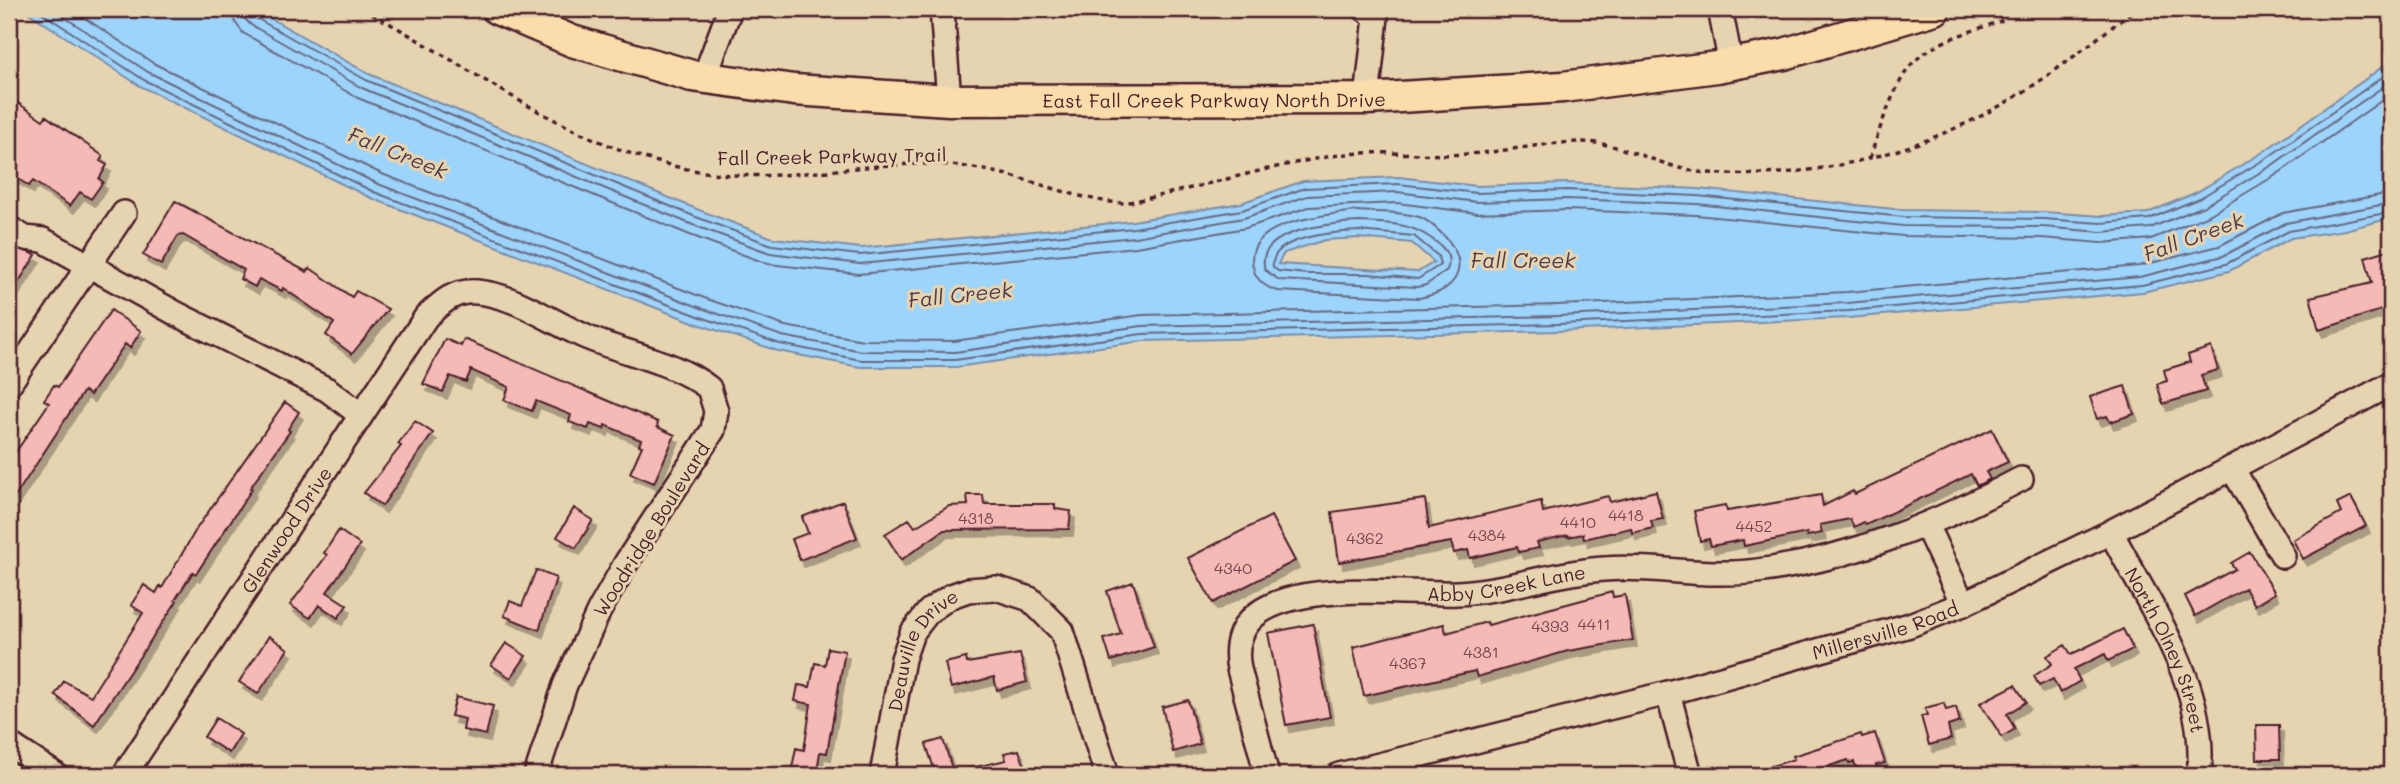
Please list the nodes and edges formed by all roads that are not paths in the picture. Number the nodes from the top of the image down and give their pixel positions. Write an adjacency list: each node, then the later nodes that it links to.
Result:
1 (497, 9): 8 (main road, East Fall Creek Parkway North Drive)
2 (730, 9): 8 (street)
3 (942, 9): 10 (street)
4 (1365, 9): 9 (street)
5 (1720, 9): 7 (street)
6 (1935, 9): 7 (main road, East Fall Creek Parkway North Drive)
7 (1731, 65): 9 (main road, East Fall Creek Parkway North Drive)
8 (704, 78): 10 (main road, East Fall Creek Parkway North Drive)
9 (1367, 99): 10 (main road, East Fall Creek Parkway North Drive)
10 (948, 100)
11 (124, 213): 13 (street)
12 (9, 228): 13 (street)
13 (88, 267): 14 (street); 17 (street)
14 (9, 384)
15 (2391, 384): 18 (street, Millersville Road)
16 (713, 400): 17 (street, Glenwood Drive); 28 (street, Woodridge Boulevard)
17 (361, 415): 27 (street, Glenwood Drive)
18 (2232, 468): 21 (street, Millersville Road); 22 (street)
19 (2021, 479): 20 (street, Abby Creek Lane)
20 (1926, 525): 23 (street); 31 (street, Abby Creek Lane)
21 (2111, 532): 23 (street, Millersville Road); 34 (street, North Olney Street)
22 (2283, 556)
23 (1963, 604): 24 (street, Millersville Road)
24 (1668, 693): 32 (street, Millersville Road); 33 (street)
25 (9, 744): 26 (street)
26 (56, 775)
27 (124, 775)
28 (536, 775)
29 (882, 775): 30 (street, Deauville Drive)
30 (1107, 775)
31 (1267, 775)
32 (1339, 775)
33 (1690, 775)
34 (2199, 775)

